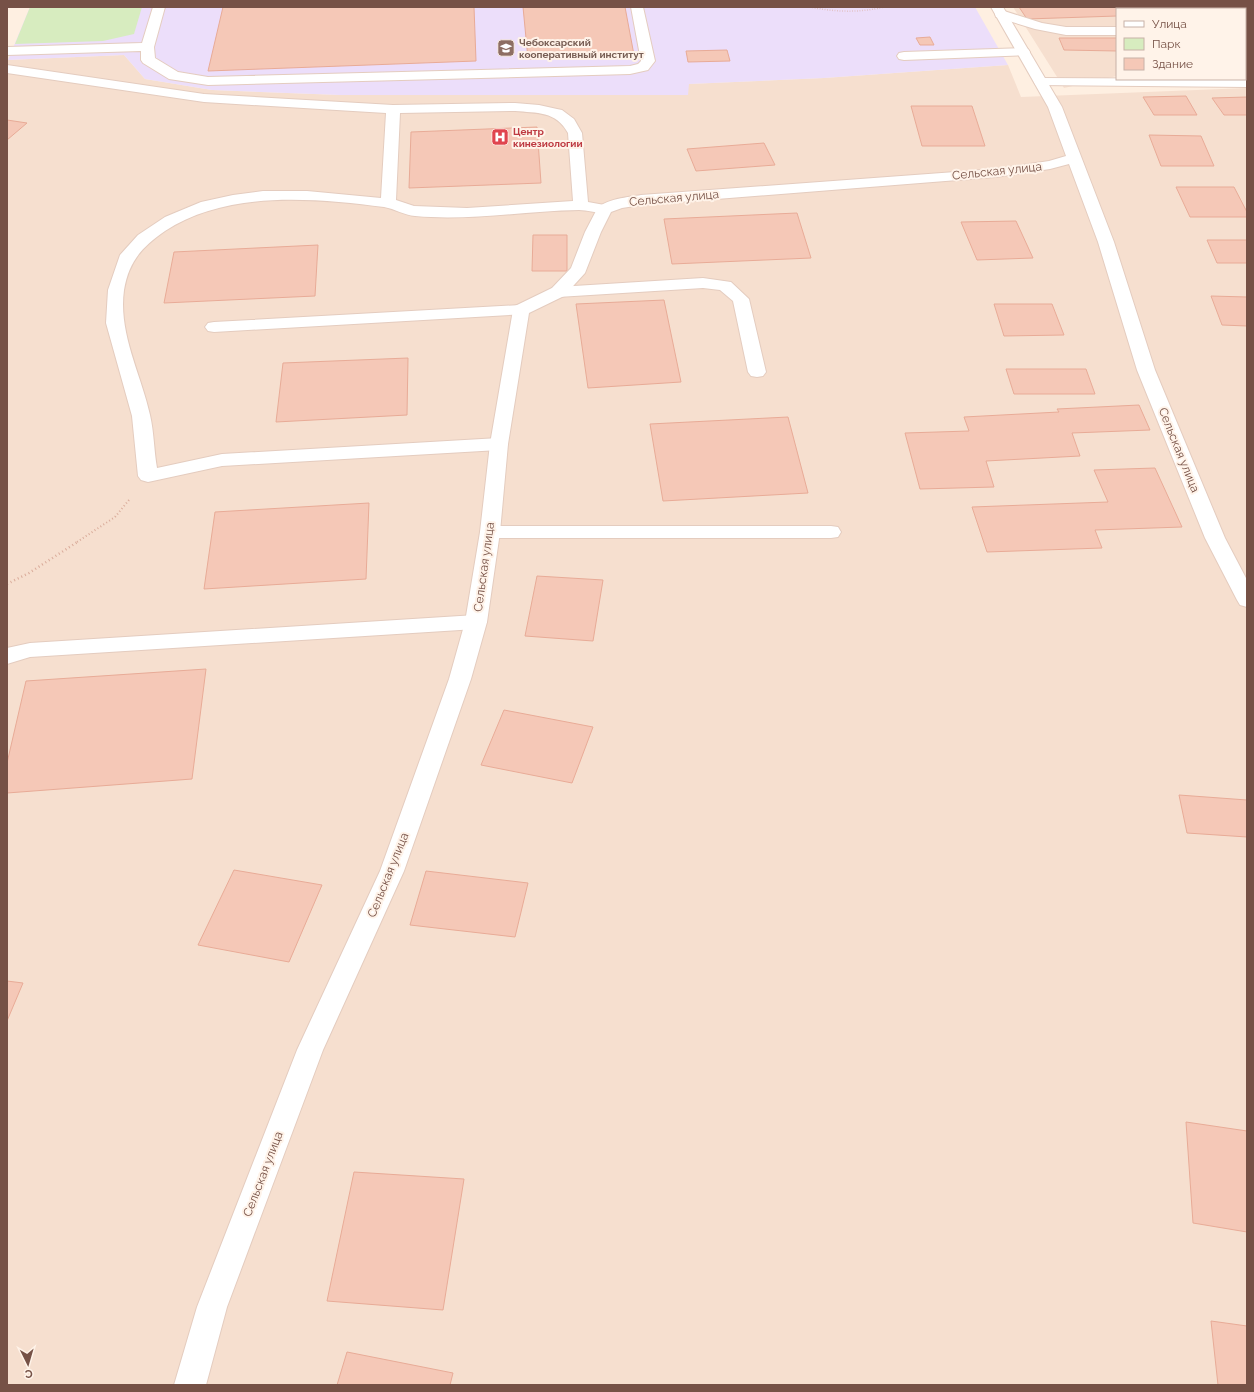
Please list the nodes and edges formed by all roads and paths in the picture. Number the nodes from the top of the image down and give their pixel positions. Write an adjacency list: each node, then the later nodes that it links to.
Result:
1 (159, 7): 7 (street)
2 (636, 7): 7 (street)
3 (810, 7): 4 (path)
4 (884, 7)
5 (999, 10): 6 (street); 9 (street, Сельская улица)
6 (1116, 31)
7 (147, 46): 8 (street)
8 (7, 51)
9 (1023, 52): 10 (street); 12 (street, Сельская улица)
10 (904, 56)
11 (7, 69): 14 (street)
12 (1041, 82): 13 (street); 15 (street, Сельская улица)
13 (1247, 83)
14 (393, 109): 16 (street); 17 (street)
15 (1075, 158): 18 (street, Сельская улица); 28 (street, Сельская улица)
16 (388, 203): 17 (street); 24 (street)
17 (581, 206): 18 (street)
18 (605, 209): 19 (street)
19 (558, 292): 20 (street); 22 (street)
20 (521, 310): 21 (street); 23 (street, Сельская улица)
21 (214, 327)
22 (757, 372)
23 (499, 444): 24 (street); 25 (street, Сельская улица)
24 (148, 476): 27 (path)
25 (490, 532): 26 (street); 29 (street, Сельская улица)
26 (831, 532)
27 (7, 584)
28 (1247, 600)
29 (476, 622): 30 (street); 31 (street, Сельская улица)
30 (7, 656)
31 (190, 1385)

